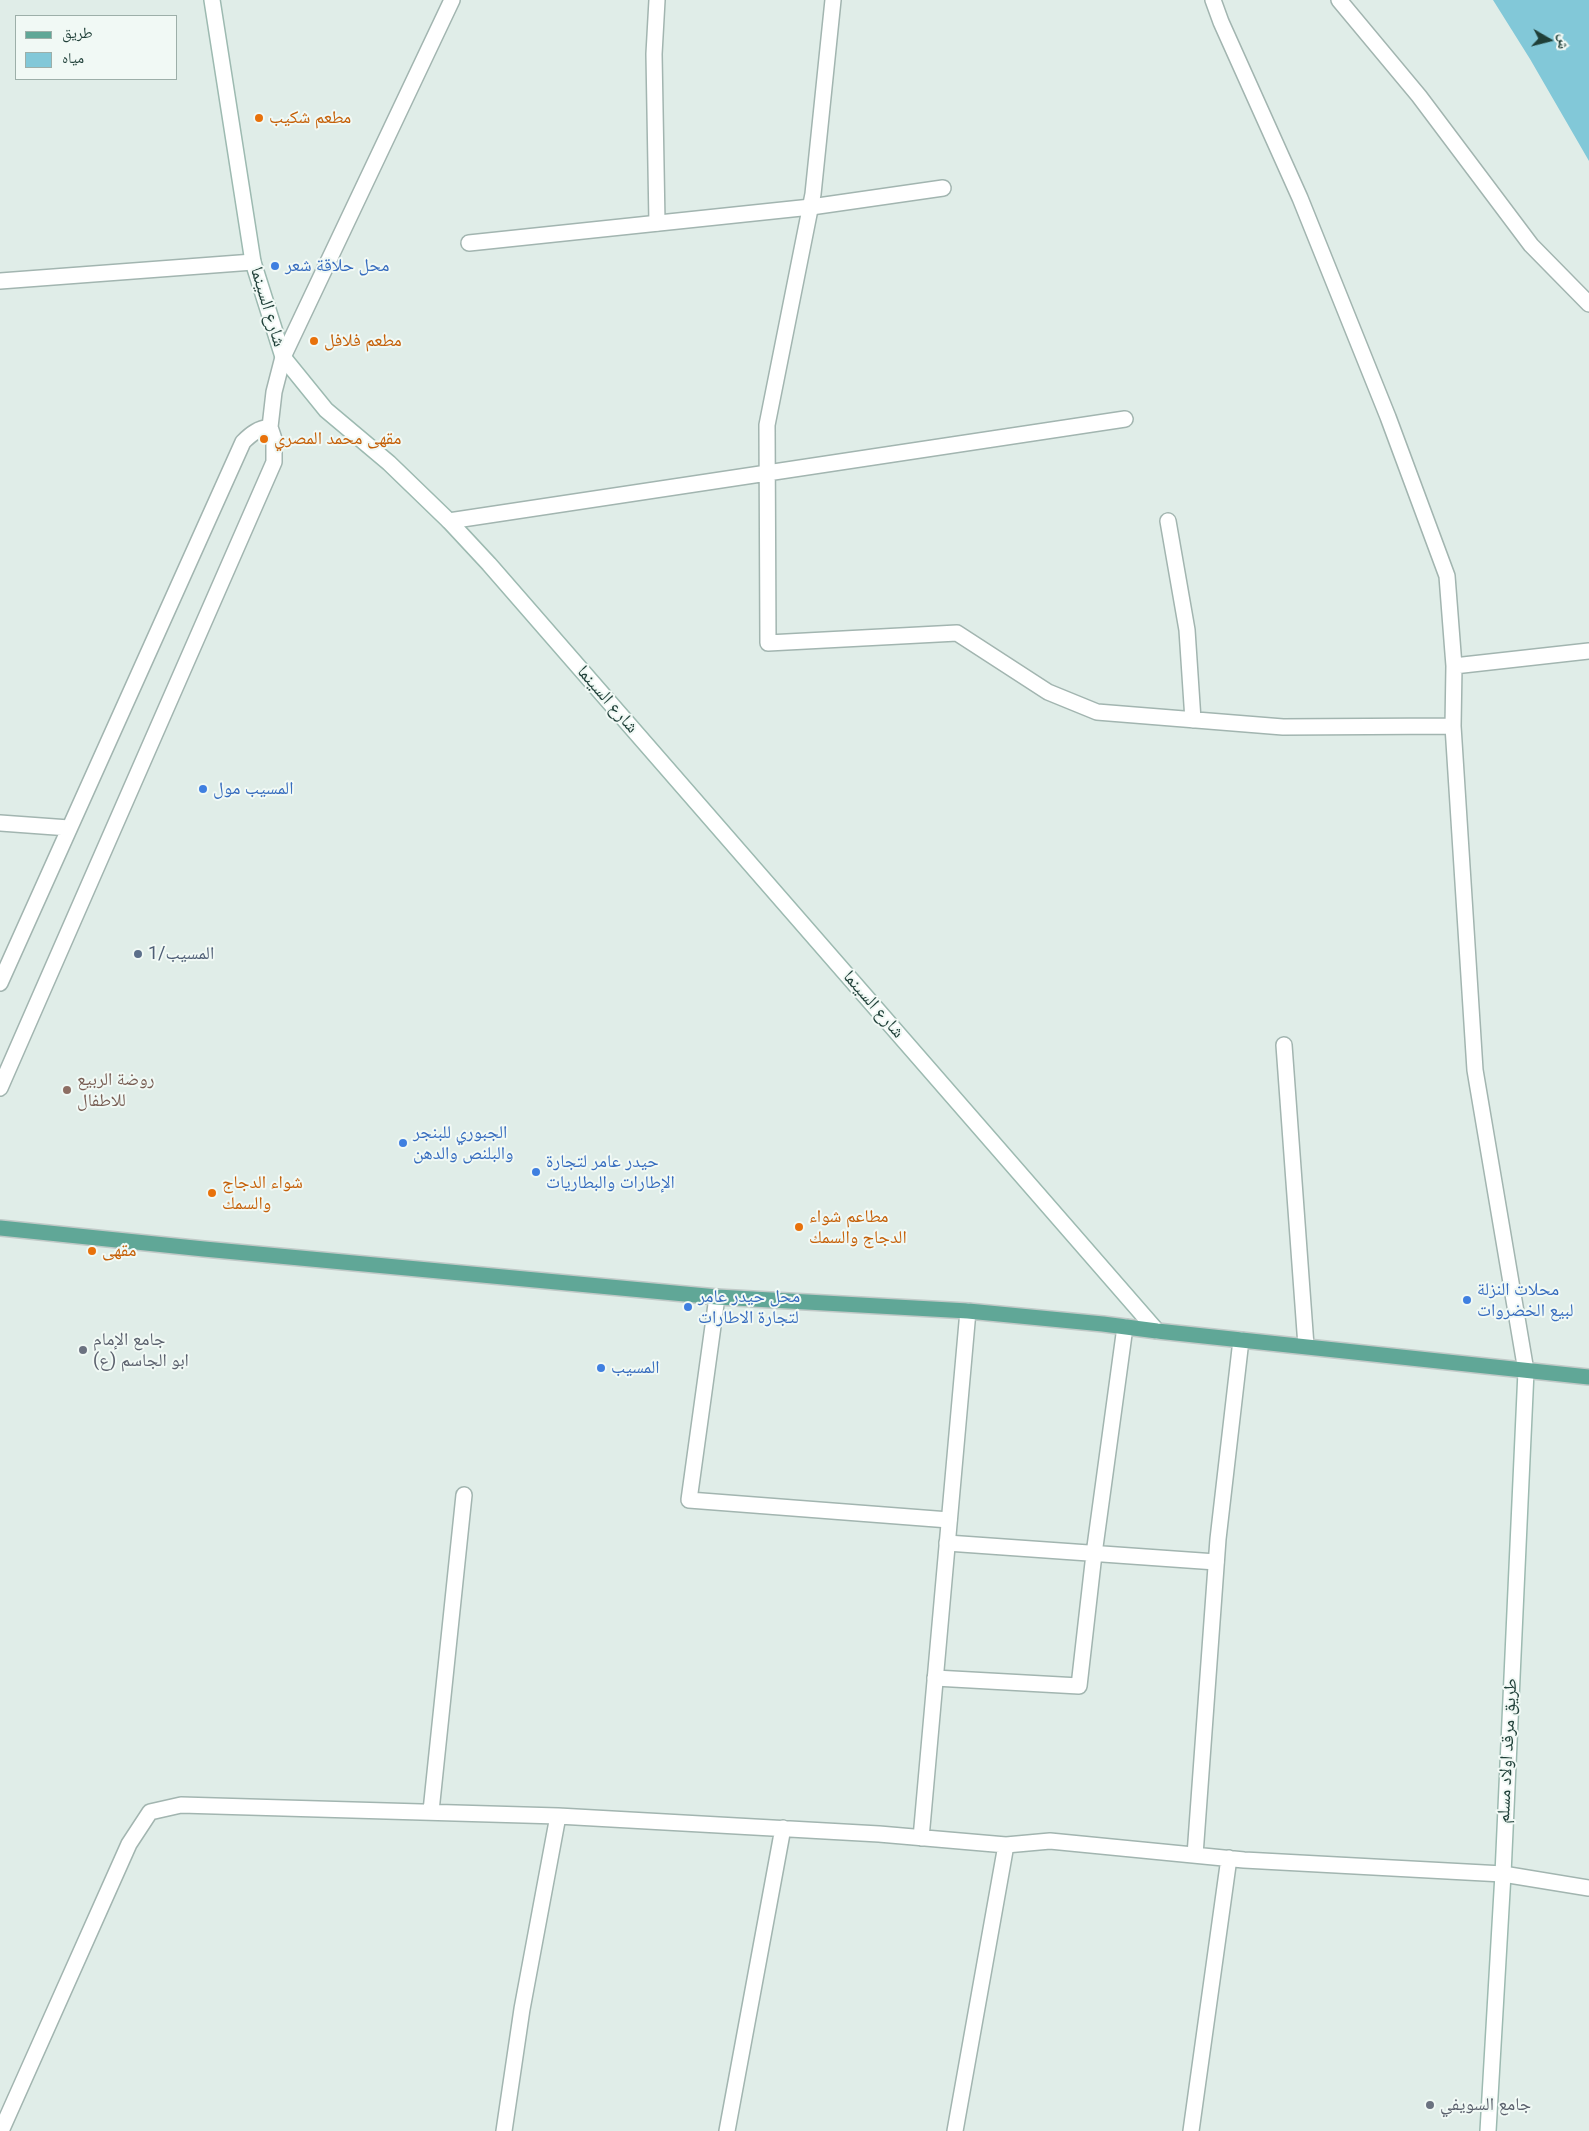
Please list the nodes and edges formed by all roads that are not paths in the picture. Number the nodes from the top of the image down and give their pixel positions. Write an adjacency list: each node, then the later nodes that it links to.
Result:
1 (212, 0): 11 (street, شارع السينما)
2 (452, 0): 14 (street)
3 (657, 0): 9 (street)
4 (833, 0): 8 (street)
5 (1213, 0): 21 (street, طريق مرقد اولاد مسلم)
6 (1339, 0): 13 (street)
7 (943, 188): 8 (street)
8 (810, 207): 9 (street); 17 (street)
9 (657, 223): 10 (street)
10 (469, 243)
11 (253, 262): 12 (street); 14 (street, شارع السينما)
12 (0, 281)
13 (1589, 304)
14 (283, 357): 16 (street); 18 (street, شارع السينما)
15 (1125, 419): 17 (street)
16 (270, 427): 25 (street); 28 (street)
17 (767, 473): 18 (street); 22 (street)
18 (449, 521): 33 (street, شارع السينما)
19 (1168, 521): 22 (street)
20 (1589, 651): 21 (street)
21 (1454, 666): 23 (street, طريق مرقد اولاد مسلم)
22 (1194, 720): 23 (street)
23 (1453, 726): 36 (street, طريق مرقد اولاد مسلم)
24 (0, 823): 25 (street)
25 (69, 828): 26 (street)
26 (0, 983)
27 (1284, 1045): 35 (street)
28 (0, 1088)
29 (0, 1228): 30 (main road)
30 (717, 1297): 31 (main road); 39 (street)
31 (968, 1311): 32 (main road); 39 (street)
32 (1125, 1327): 33 (main road); 41 (street)
33 (1157, 1331): 34 (main road)
34 (1241, 1340): 35 (main road); 42 (street)
35 (1306, 1346): 36 (main road)
36 (1526, 1371): 37 (main road); 51 (street, طريق مرقد اولاد مسلم)
37 (1589, 1377)
38 (464, 1495): 44 (street)
39 (949, 1520): 40 (street)
40 (947, 1543): 41 (street); 43 (street)
41 (1094, 1554): 42 (street); 43 (street)
42 (1216, 1562): 49 (street)
43 (935, 1678): 47 (street)
44 (431, 1811): 45 (street); 53 (street)
45 (558, 1816): 46 (street); 54 (street)
46 (783, 1828): 47 (street); 55 (street)
47 (921, 1838): 48 (street)
48 (1006, 1845): 49 (street); 56 (street)
49 (1195, 1855): 50 (street)
50 (1229, 1858): 51 (street); 57 (street)
51 (1503, 1874): 52 (street); 58 (street, طريق مرقد اولاد مسلم)
52 (1589, 1888)
53 (1, 2131)
54 (504, 2131)
55 (727, 2131)
56 (955, 2131)
57 (1191, 2131)
58 (1488, 2131)

